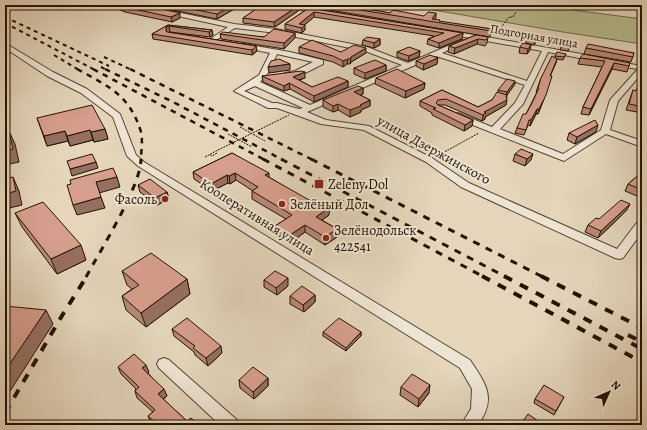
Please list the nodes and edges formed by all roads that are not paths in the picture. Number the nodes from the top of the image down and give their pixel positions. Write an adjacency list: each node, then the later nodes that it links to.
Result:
1 (280, 5): 2 (street)
2 (308, 9): 4 (street); 5 (street)
3 (159, 11): 6 (street)
4 (330, 12)
5 (300, 16)
6 (234, 26): 8 (street); 11 (street)
7 (282, 27): 8 (street)
8 (276, 31): 19 (street)
9 (443, 32): 10 (street, Подгорная улица)
10 (474, 37): 14 (street, Подгорная улица); 16 (street)
11 (223, 43)
12 (5, 45): 32 (street, Кооперативная улица)
13 (236, 45): 15 (street)
14 (546, 50): 17 (street, Подгорная улица); 23 (street)
15 (274, 52): 21 (street); 22 (street)
16 (435, 53): 19 (street); 23 (street)
17 (604, 60)
18 (611, 62): 20 (street)
19 (408, 65): 24 (street)
20 (642, 68): 27 (street)
21 (280, 76)
22 (262, 80): 24 (street); 24 (street, улица Дзержинского)
23 (529, 84): 26 (street)
24 (304, 110): 29 (street, улица Дзержинского)
25 (448, 111): 26 (street)
26 (491, 129): 27 (street)
27 (605, 131): 28 (street)
28 (642, 144)
29 (642, 224)
30 (164, 364): 31 (street)
31 (231, 425)
32 (469, 425)

